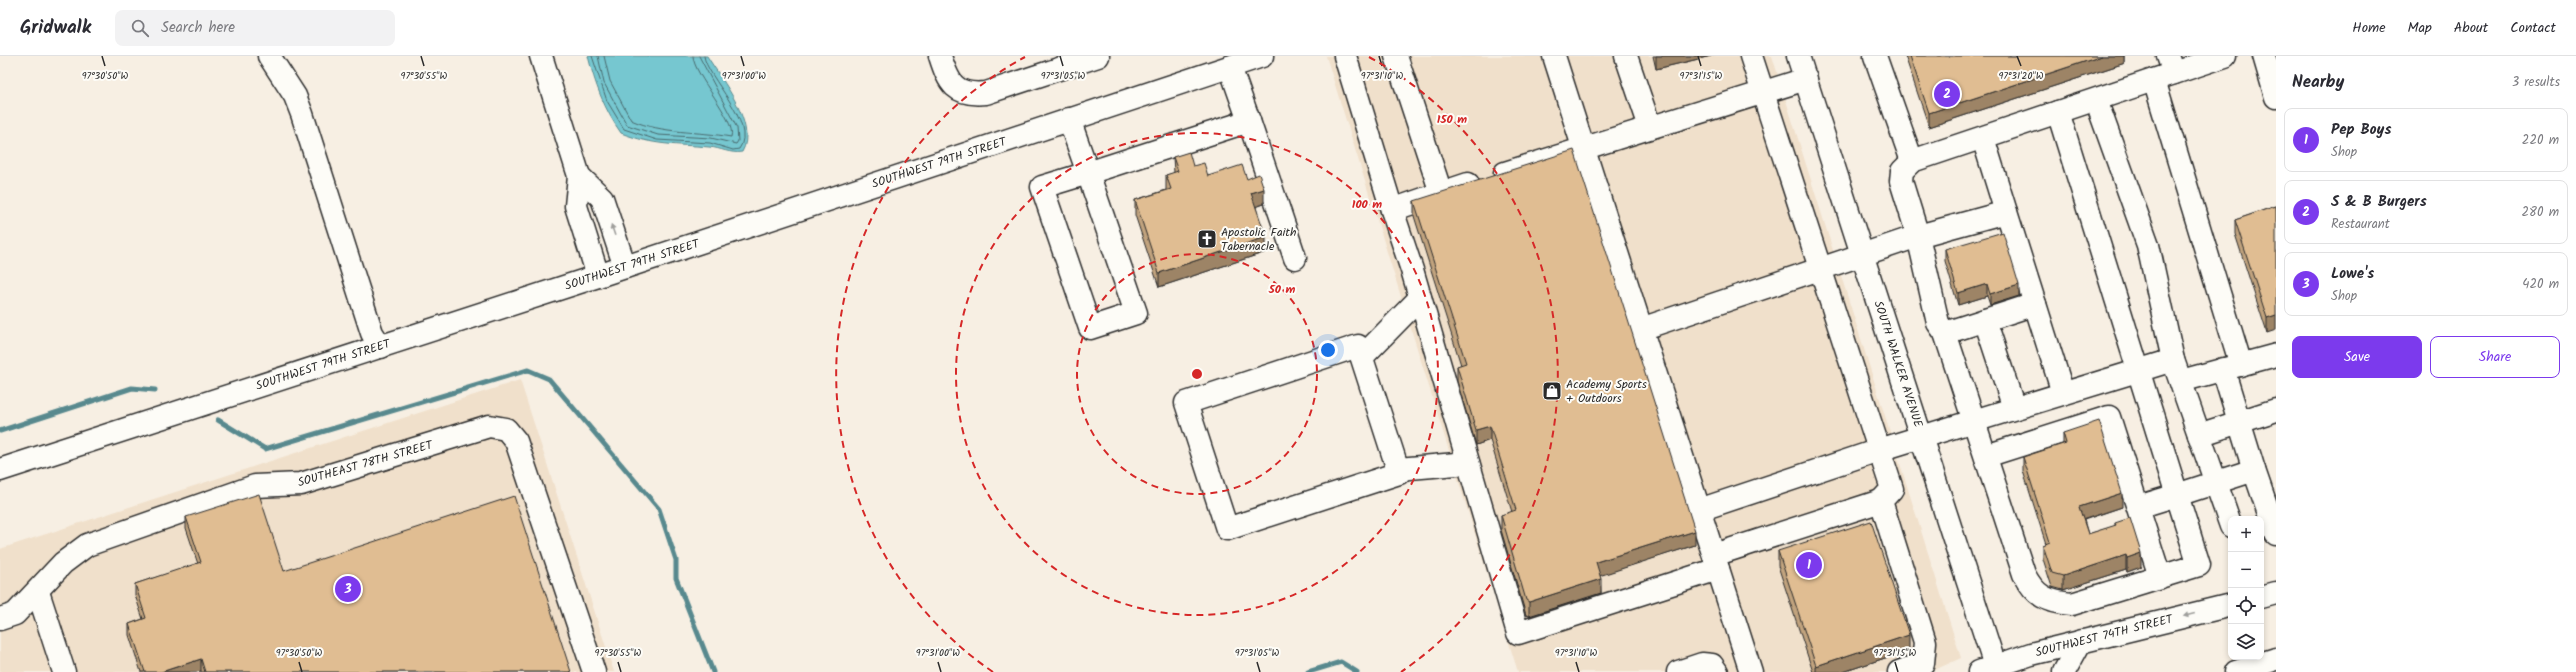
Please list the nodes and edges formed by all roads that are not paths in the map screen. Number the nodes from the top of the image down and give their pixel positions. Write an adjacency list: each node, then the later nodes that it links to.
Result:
1 (269, 56): 44 (main road)
2 (541, 56): 29 (main road)
3 (940, 56): 4 (main road)
4 (1098, 56)
5 (1262, 56): 15 (main road, SOUTHWEST 79TH STREET)
6 (1396, 56): 30 (main road)
7 (1554, 56): 26 (main road)
8 (1626, 56): 24 (main road)
9 (1751, 56): 18 (main road)
10 (1798, 56): 17 (main road, SOUTH WALKER AVENUE)
11 (1875, 56): 27 (main road)
12 (2225, 56): 16 (main road)
13 (2264, 56): 19 (main road)
14 (1352, 58): 31 (main road)
15 (1230, 66): 22 (main road, SOUTHWEST 79TH STREET); 23 (main road)
16 (2165, 70): 20 (main road); 48 (main road)
17 (1806, 79): 18 (main road); 34 (main road, SOUTH WALKER AVENUE)
18 (1763, 93): 24 (main road); 37 (main road)
19 (2276, 97)
20 (2096, 100): 21 (main road); 47 (main road)
21 (2058, 112): 25 (main road); 49 (main road)
22 (1069, 120): 28 (main road); 36 (main road, SOUTHWEST 79TH STREET)
23 (1249, 121): 28 (main road); 35 (main road)
24 (1650, 127): 26 (main road)
25 (1983, 138): 27 (main road); 32 (main road)
26 (1583, 147): 30 (main road); 42 (main road)
27 (1912, 161): 33 (main road)
28 (1088, 173): 28 (main road)
29 (579, 176): 36 (main road, one-way to 29); 38 (main road)
30 (1441, 193): 31 (main road)
31 (1392, 210): 39 (main road)
32 (2006, 212): 33 (main road); 40 (main road)
33 (1918, 236): 34 (main road); 43 (main road)
34 (1863, 256): 37 (main road); 57 (main road, SOUTH WALKER AVENUE)
35 (1296, 258)
36 (625, 267): 38 (main road, SOUTHWEST 79TH STREET)
37 (1820, 269): 42 (main road); 58 (main road)
38 (598, 276): 44 (main road, SOUTHWEST 79TH STREET)
39 (1420, 298): 46 (main road); 60 (main road)
40 (2035, 304): 41 (main road); 51 (main road)
41 (1985, 320): 43 (main road); 52 (main road)
42 (1641, 329): 68 (main road)
43 (1945, 333): 54 (main road)
44 (381, 347): 62 (main road, SOUTHWEST 79TH STREET)
45 (2276, 355): 48 (main road)
46 (1362, 357): 61 (main road); 61 (main road)
47 (2173, 360): 49 (main road); 50 (main road)
48 (2232, 367): 50 (main road); 55 (main road)
49 (2137, 371): 51 (main road); 65 (main road)
50 (2181, 381): 56 (main road)
51 (2063, 393): 52 (main road)
52 (2014, 408): 54 (main road)
53 (2276, 410): 55 (main road)
54 (1974, 421): 57 (main road); 59 (main road)
55 (2239, 422): 56 (main road); 63 (main road)
56 (2199, 435): 64 (main road)
57 (1922, 437): 58 (main road); 78 (main road, SOUTH WALKER AVENUE)
58 (1879, 450): 66 (main road); 68 (main road)
59 (1986, 456): 67 (main road); 72 (main road)
60 (1468, 463): 61 (main road); 71 (main road)
61 (1398, 469)
62 (0, 470)
63 (2254, 470): 64 (main road); 70 (main road)
64 (2216, 483): 65 (main road); 69 (main road)
65 (2177, 495): 67 (main road); 72 (main road)
66 (1881, 501): 71 (main road); 84 (main road)
67 (2138, 507): 72 (main road)
68 (1699, 510): 71 (main road)
69 (2228, 517)
70 (2276, 534)
71 (1716, 562): 83 (main road)
72 (2160, 577)
73 (38, 592): 75 (main road, SOUTHEAST 78TH STREET); 79 (main road); 80 (main road, SOUTHEAST 78TH STREET)
74 (2228, 605): 76 (main road, SOUTHWEST 74TH STREET, one-way to 76)
75 (0, 619)
76 (2081, 641): 78 (main road, SOUTHWEST 74TH STREET); 85 (main road)
77 (2276, 659): 86 (main road)
78 (1991, 670)
79 (64, 672)
80 (594, 672)
81 (1678, 672): 82 (main road)
82 (1717, 672)
83 (1751, 672)
84 (1899, 672)
85 (2064, 672)
86 (2236, 672)

